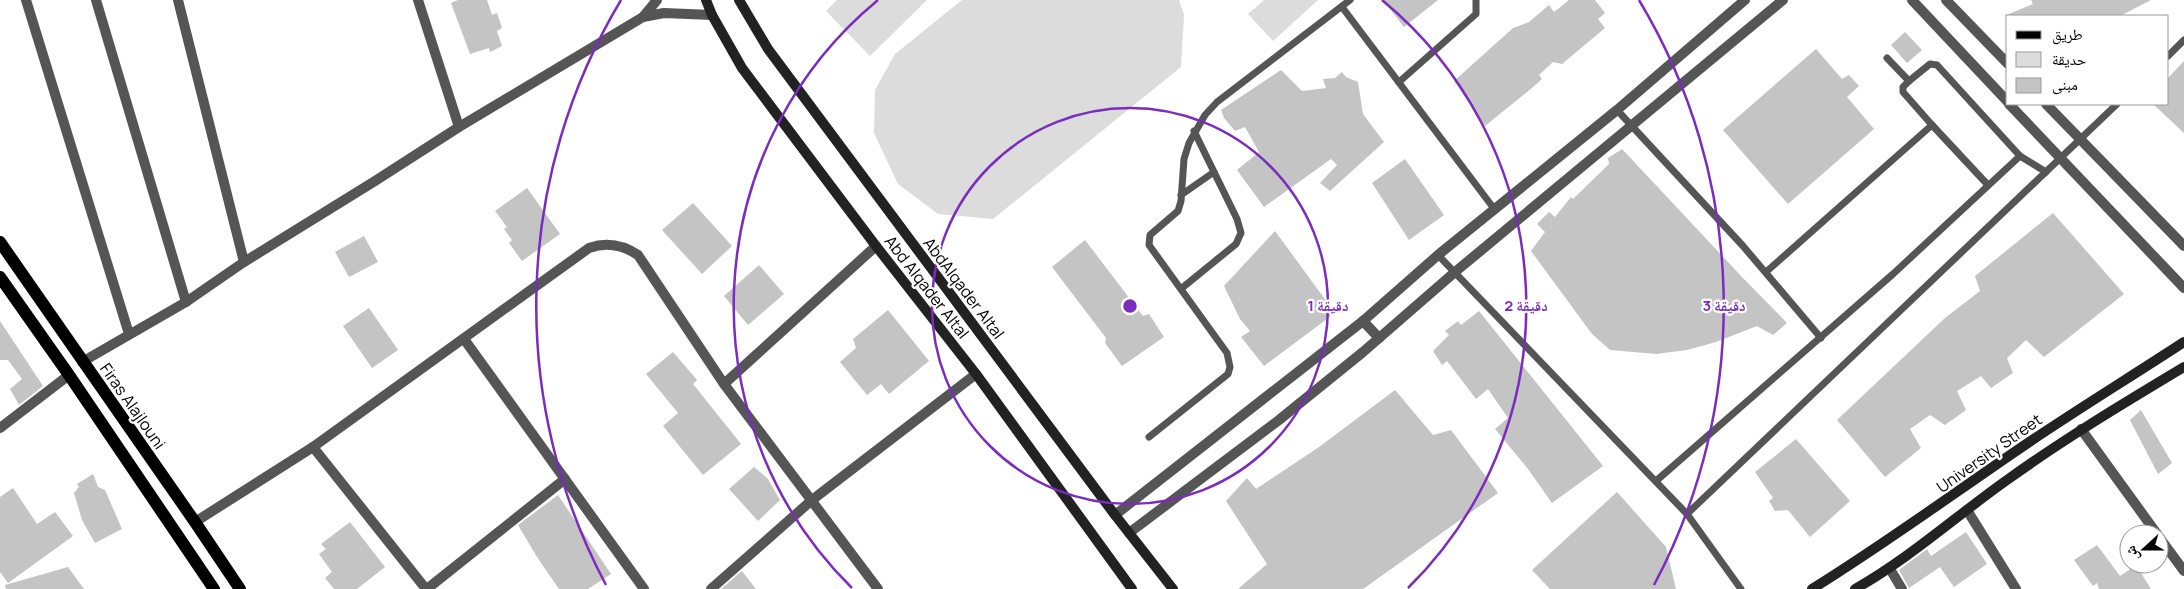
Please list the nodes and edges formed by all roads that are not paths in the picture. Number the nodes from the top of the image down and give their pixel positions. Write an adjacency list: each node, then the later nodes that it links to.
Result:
1 (26, 0): 52 (street)
2 (96, 0): 50 (street)
3 (178, 0): 44 (street)
4 (418, 0): 30 (street)
5 (657, 0): 16 (street)
6 (706, 0): 15 (main road, Abd Alqader Altal)
7 (739, 0): 71 (main road, AbdAlqader Altal)
8 (1350, 0): 14 (lane)
9 (1476, 0): 22 (lane)
10 (1745, 0): 27 (street)
11 (1783, 0): 29 (street)
12 (1912, 0): 23 (street)
13 (1946, 0): 20 (street)
14 (1342, 7): 22 (lane); 31 (lane)
15 (712, 15): 16 (street); 41 (main road, Abd Alqader Altal)
16 (642, 17): 30 (street)
17 (2184, 40): 18 (lane)
18 (2169, 55)
19 (1887, 58): 21 (lane)
20 (2006, 62)
21 (1909, 81): 28 (lane); 33 (lane)
22 (1399, 82): 39 (lane)
23 (2006, 100)
24 (2011, 105): 34 (street)
25 (2047, 105): 32 (street)
26 (2116, 105): 32 (lane)
27 (1617, 110): 29 (lane); 39 (street)
28 (1932, 125): 37 (lane); 46 (lane)
29 (1632, 126): 45 (street); 46 (lane)
30 (459, 127): 44 (street)
31 (1194, 131): 35 (lane); 38 (lane)
32 (2080, 139): 34 (lane); 42 (street)
33 (2020, 156): 36 (lane); 37 (lane)
34 (2060, 158): 36 (lane); 49 (street)
35 (1214, 172): 38 (lane); 48 (lane)
36 (2046, 172): 70 (lane)
37 (1987, 184): 54 (lane)
38 (1181, 195): 48 (lane)
39 (1495, 210): 43 (street)
40 (0, 242): 57 (main road, Firas Alajlouni)
41 (876, 246): 59 (main road, Abd Alqader Altal); 61 (street)
42 (2184, 246)
43 (1438, 255): 45 (lane); 51 (street)
44 (244, 262): 50 (street)
45 (1455, 272): 53 (street); 67 (lane)
46 (1766, 272): 54 (lane)
47 (0, 277): 60 (main road)
48 (1182, 288): 64 (lane)
49 (2184, 288)
50 (186, 302): 52 (street)
51 (1363, 321): 53 (street); 71 (street)
52 (128, 334): 57 (street)
53 (1379, 338): 74 (street)
54 (1821, 338): 67 (lane)
55 (464, 339): 61 (street); 65 (street); 66 (street)
56 (2184, 342): 87 (main road, University Street)
57 (82, 362): 72 (main road, Firas Alajlouni)
58 (2184, 367): 63 (main road, University Street)
59 (976, 374): 68 (street); 84 (main road, Abd Alqader Altal)
60 (69, 375): 62 (street); 78 (main road)
61 (724, 384): 68 (street)
62 (0, 428)
63 (2081, 429): 69 (main road, University Street); 73 (street)
64 (1149, 437)
65 (313, 447): 72 (street); 80 (street)
66 (565, 479): 80 (street); 81 (street)
67 (1656, 481): 70 (lane)
68 (812, 500): 82 (street); 83 (street)
69 (1966, 510): 76 (main road, University Street); 90 (street)
70 (1687, 514): 86 (lane)
71 (1115, 515): 74 (main road, AbdAlqader Altal)
72 (196, 522): 79 (main road, Firas Alajlouni)
73 (2150, 524)
74 (1129, 533): 85 (main road, AbdAlqader Altal)
75 (2169, 550): 77 (street)
76 (1890, 570): 88 (main road, University Street); 89 (street)
77 (2184, 571)
78 (214, 589)
79 (240, 589)
80 (427, 589)
81 (644, 589)
82 (710, 589)
83 (878, 589)
84 (1132, 589)
85 (1173, 589)
86 (1741, 589)
87 (1812, 589)
88 (1855, 589)
89 (1902, 589)
90 (2016, 589)

